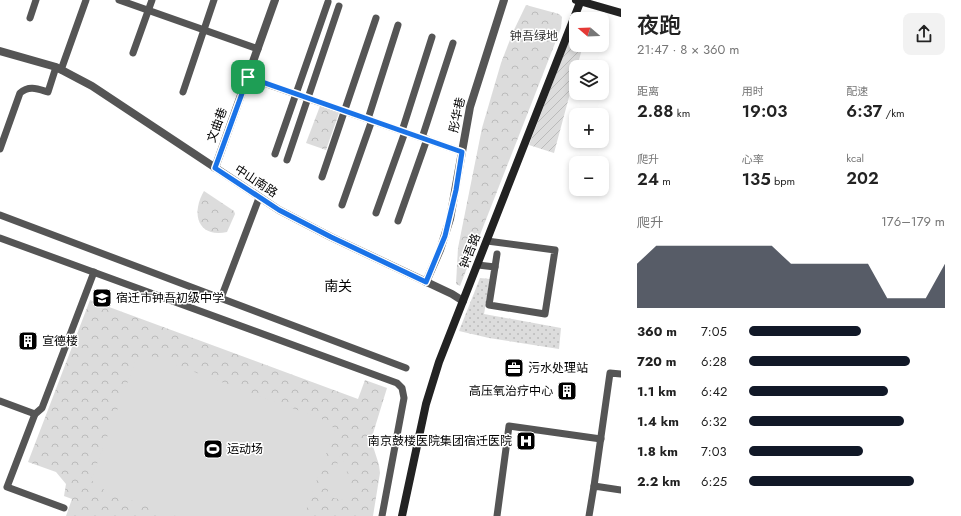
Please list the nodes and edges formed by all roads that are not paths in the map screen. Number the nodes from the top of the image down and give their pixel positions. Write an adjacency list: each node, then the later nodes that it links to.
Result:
1 (36, 0): 13 (lane)
2 (86, 0): 22 (lane)
3 (119, 0): 11 (lane)
4 (152, 0): 11 (lane)
5 (214, 0): 16 (lane)
6 (275, 0): 19 (street, 文曲巷)
7 (504, 0): 32 (street, 彤华巷)
8 (578, 0): 12 (street); 43 (street, 钟吾路)
9 (328, 2): 25 (lane)
10 (339, 6): 26 (lane)
11 (148, 10): 16 (lane); 21 (lane)
12 (621, 13)
13 (30, 18)
14 (376, 18): 27 (lane)
15 (398, 25): 28 (lane)
16 (204, 30): 19 (lane); 24 (lane)
17 (432, 37): 29 (lane)
18 (453, 43): 30 (lane)
19 (258, 49): 23 (street, 文曲巷)
20 (0, 51): 22 (street, 中山南路)
21 (134, 53)
22 (59, 68): 31 (lane); 35 (street, 中山南路)
23 (248, 77): 25 (lane); 35 (street, 文曲巷)
24 (183, 92)
25 (296, 94): 26 (lane); 33 (lane)
26 (308, 98): 27 (lane); 34 (lane)
27 (344, 111): 28 (lane); 36 (lane)
28 (370, 120): 29 (lane); 38 (lane)
29 (403, 131): 30 (lane); 39 (lane)
30 (424, 138): 32 (lane); 41 (lane)
31 (0, 149)
32 (462, 152): 48 (street, 彤华巷)
33 (275, 154)
34 (287, 160)
35 (215, 168): 37 (street, 中山南路)
36 (322, 177)
37 (259, 198): 48 (street, 中山南路); 49 (lane)
38 (342, 205)
39 (376, 213)
40 (0, 215): 49 (lane)
41 (398, 221)
42 (0, 238): 47 (lane)
43 (487, 241): 45 (street, 钟吾路); 46 (lane)
44 (497, 254): 46 (lane)
45 (478, 265): 46 (lane); 50 (street, 钟吾路)
46 (495, 267)
47 (94, 272): 54 (lane); 59 (lane)
48 (426, 282): 50 (street, 中山南路)
49 (221, 298): 51 (lane)
50 (463, 301): 60 (street, 钟吾路)
51 (406, 368)
52 (621, 374): 55 (lane)
53 (0, 401): 54 (lane)
54 (35, 414): 58 (lane)
55 (600, 439): 56 (lane); 61 (lane)
56 (594, 486): 57 (lane); 62 (lane)
57 (621, 490)
58 (64, 508)
59 (382, 516)
60 (402, 516)
61 (497, 516)
62 (589, 516)

